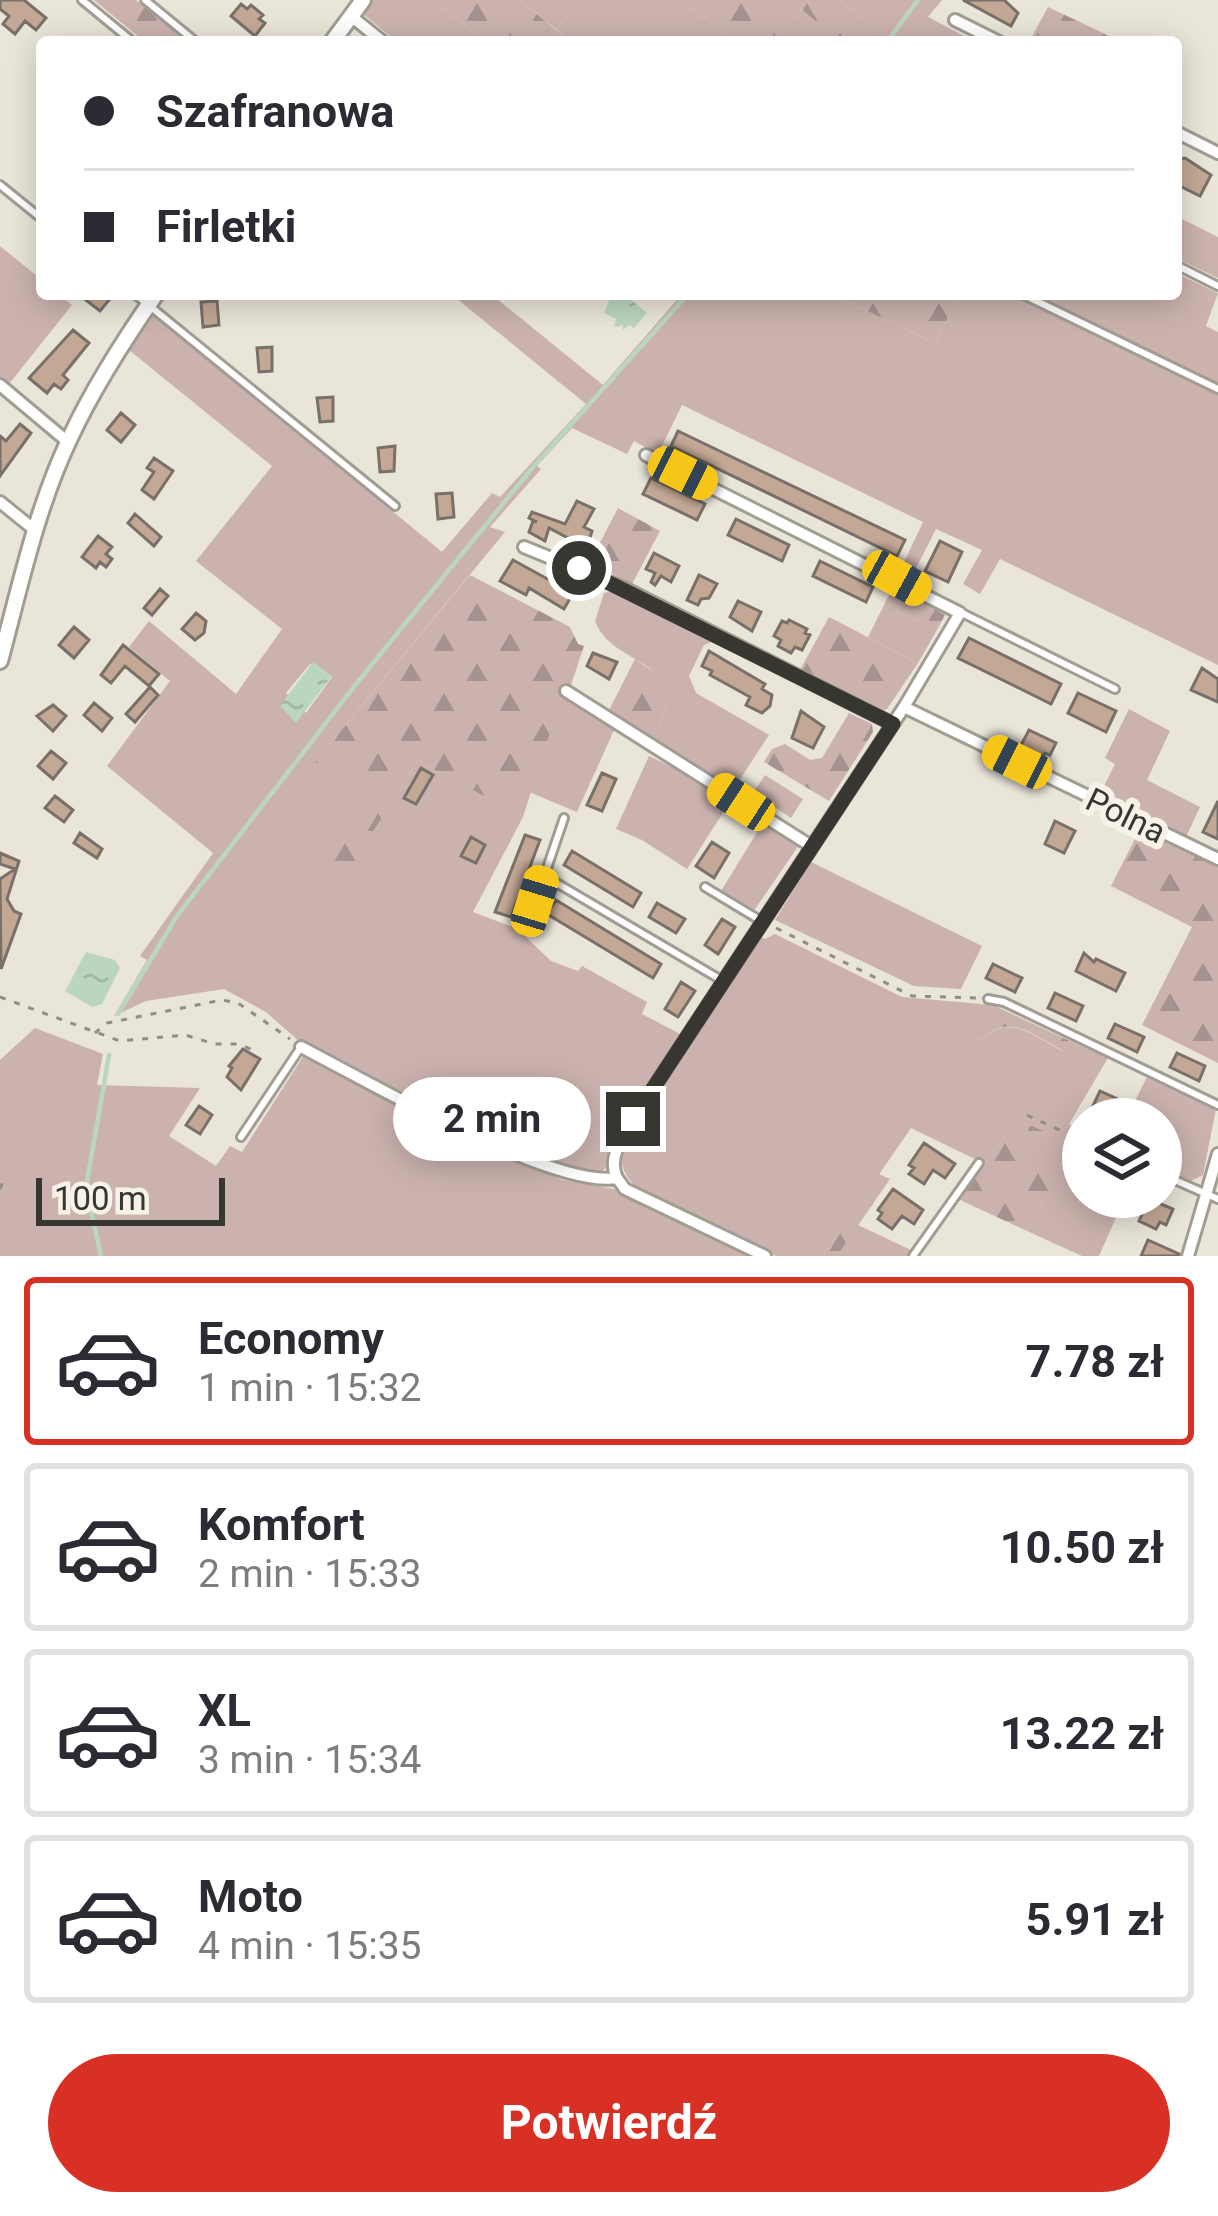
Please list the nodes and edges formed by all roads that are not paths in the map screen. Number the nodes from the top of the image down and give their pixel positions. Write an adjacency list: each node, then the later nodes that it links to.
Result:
1 (82, 0): 6 (lane)
2 (145, 0): 7 (lane)
3 (363, 0): 4 (street)
4 (351, 16): 8 (street); 9 (street)
5 (955, 20): 10 (street)
6 (126, 36)
7 (189, 36)
8 (336, 36)
9 (376, 36)
10 (987, 36)
11 (1182, 135): 12 (street)
12 (1218, 153)
13 (0, 185): 14 (lane)
14 (36, 214)
15 (1182, 268): 16 (lane)
16 (1218, 286)
17 (151, 300): 22 (street)
18 (153, 300): 25 (lane)
19 (1034, 300): 21 (lane)
20 (0, 386): 22 (street)
21 (1218, 388)
22 (68, 442): 26 (street)
23 (646, 455): 28 (street)
24 (0, 502): 26 (street)
25 (395, 506)
26 (35, 531): 29 (street)
27 (524, 547): 33 (street)
28 (960, 613): 30 (lane); 32 (street)
29 (0, 661)
30 (1114, 689)
31 (566, 691): 35 (street)
32 (904, 707): 33 (street); 36 (street, Polna)
33 (893, 724): 35 (street)
34 (563, 818): 37 (lane)
35 (811, 847): 39 (street)
36 (1218, 859)
37 (543, 875): 40 (lane); 41 (lane)
38 (704, 886): 39 (lane)
39 (763, 922): 41 (street)
40 (527, 927)
41 (723, 981): 48 (street)
42 (988, 999): 44 (lane)
43 (301, 1047): 45 (lane); 48 (street)
44 (1218, 1105)
45 (241, 1137)
46 (1218, 1154): 50 (street)
47 (979, 1163): 52 (lane)
48 (617, 1178): 51 (street)
49 (1182, 1183): 50 (lane)
50 (1213, 1197): 53 (street)
51 (765, 1256)
52 (914, 1256)
53 (1188, 1256)

